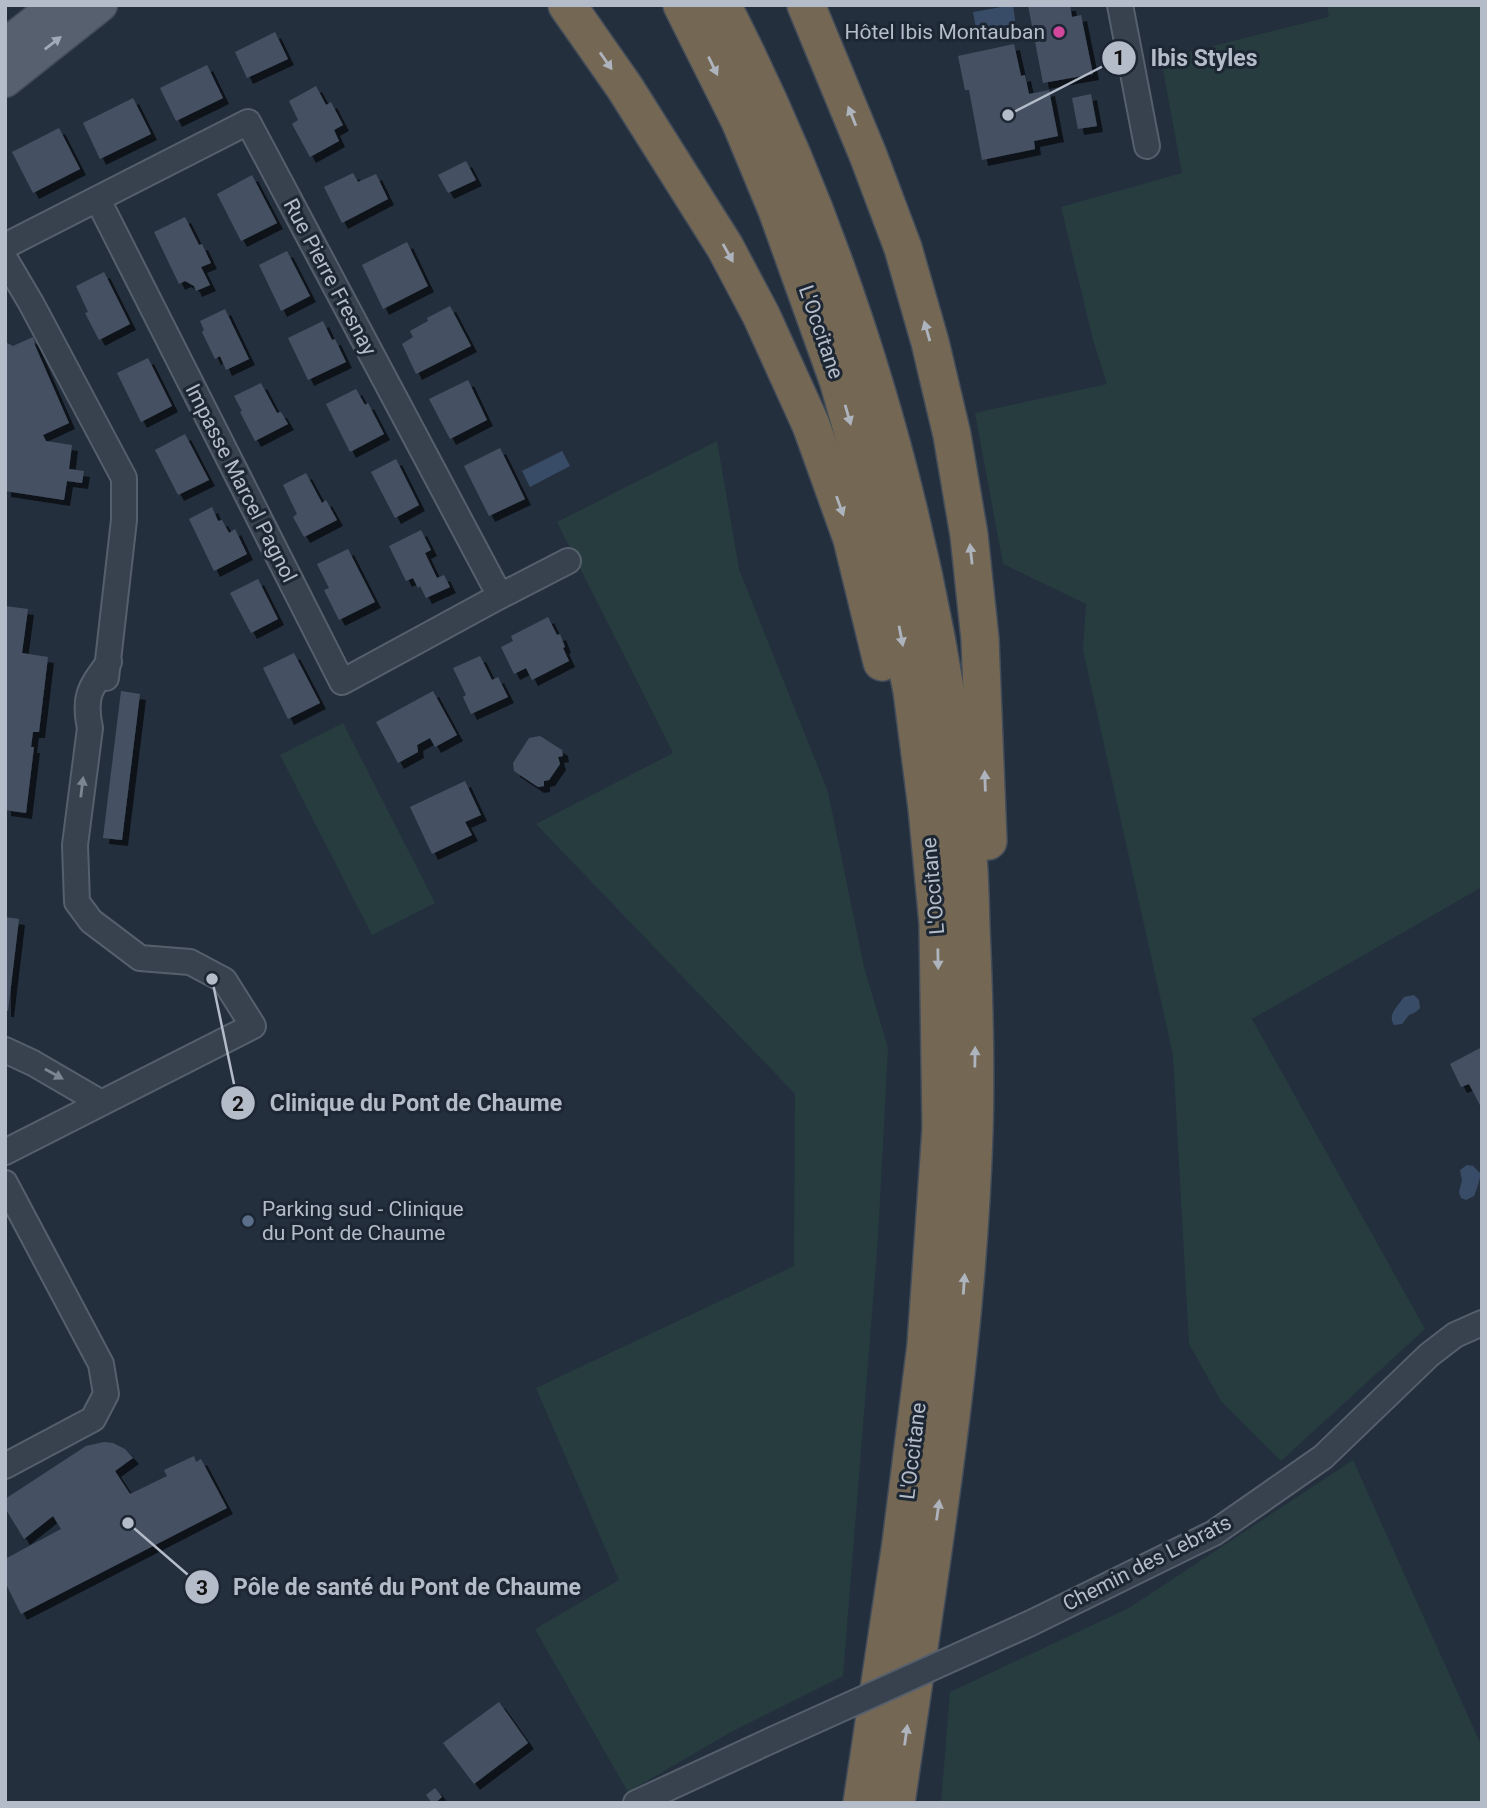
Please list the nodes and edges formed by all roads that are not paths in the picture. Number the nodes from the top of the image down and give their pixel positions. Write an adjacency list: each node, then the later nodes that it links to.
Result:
1 (58, 5): 8 (main road); 9 (street)
2 (101, 5): 10 (main road, one-way to 2)
3 (567, 5): 16 (highway, one-way to 16)
4 (682, 5): 16 (highway, L'Occitane, one-way to 16)
5 (722, 5): 17 (highway, L'Occitane)
6 (806, 5): 17 (highway, one-way to 6)
7 (1120, 5): 11 (street)
8 (5, 45)
9 (5, 52)
10 (5, 81)
11 (1147, 146)
12 (98, 200): 13 (street, Rue Pierre Fresnay); 15 (street, Rue Pierre Fresnay); 15 (street, Impasse Marcel Pagnol)
13 (6, 268): 19 (street, one-way to 13)
14 (568, 561): 15 (street)
15 (500, 596)
16 (937, 923): 25 (highway, L'Occitane, one-way to 25)
17 (975, 1020): 26 (highway, L'Occitane, one-way to 17)
18 (5, 1050): 19 (street, one-way to 19)
19 (100, 1102): 20 (street)
20 (5, 1152)
21 (5, 1183): 23 (street)
22 (1482, 1323): 24 (street, Chemin des Lebrats, bridge)
23 (5, 1466)
24 (636, 1803)
25 (862, 1803)
26 (896, 1803)

